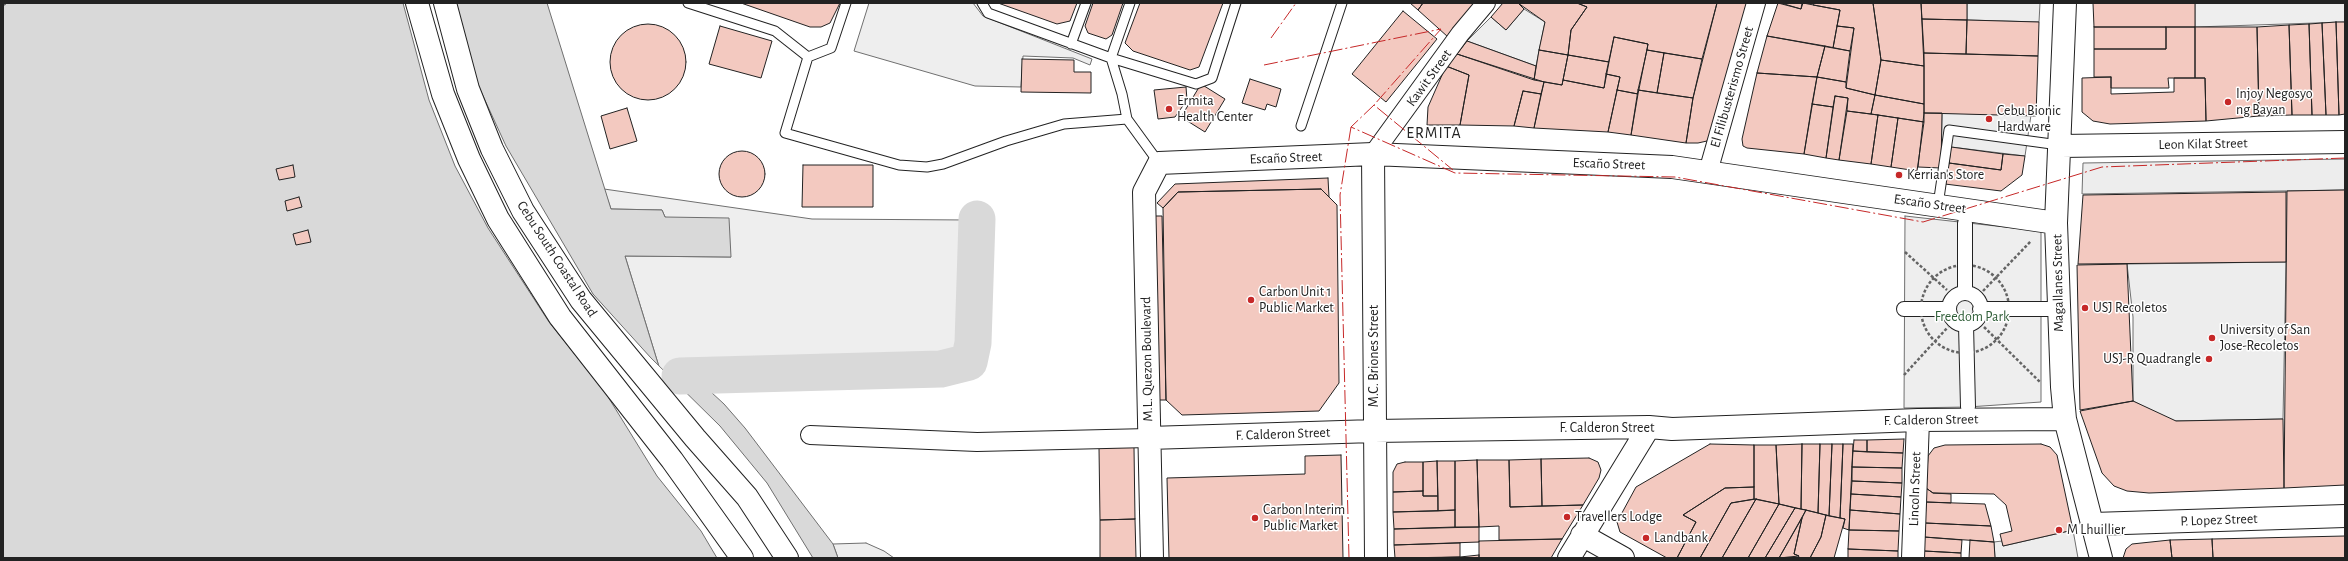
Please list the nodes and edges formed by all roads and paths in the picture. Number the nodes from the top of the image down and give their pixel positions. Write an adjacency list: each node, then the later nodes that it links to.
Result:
1 (6, 3): 14 (path)
2 (416, 3): 46 (main road, Cebu South Coastal Road)
3 (445, 3): 47 (main road, Cebu South Coastal Road)
4 (688, 3): 15 (lane)
5 (846, 3): 17 (lane)
6 (982, 3): 16 (lane)
7 (1086, 3): 16 (lane)
8 (1130, 3): 18 (lane)
9 (1236, 3): 18 (lane)
10 (1342, 3): 20 (lane)
11 (1486, 3): 23 (street, Kawit Street)
12 (1756, 3): 25 (street, El Filibusterismo Street)
13 (2065, 3): 22 (main road, Magallanes Street)
14 (3, 5)
15 (710, 6): 17 (lane)
16 (1071, 44): 18 (lane)
17 (808, 57): 19 (lane)
18 (1111, 58): 19 (lane)
19 (1127, 119): 24 (lane)
20 (1301, 126)
21 (2345, 142): 22 (main road, Leon Kilat Street)
22 (2061, 146): 26 (lane); 28 (main road, Magallanes Street)
23 (1373, 154): 24 (main road, Escaño Street); 25 (main road, Escaño Street); 40 (main road, M.C. Briones Street)
24 (1159, 163): 42 (main road, M.L. Quezon Boulevard)
25 (1708, 172): 26 (main road, Escaño Street)
26 (1938, 206): 28 (main road, Escaño Street)
27 (1965, 223): 32 (street)
28 (2056, 223): 33 (main road, Magallanes Street)
29 (2036, 236): 32 (path)
30 (1905, 252): 32 (path)
31 (1904, 309): 32 (street)
32 (1965, 309): 33 (street); 34 (path); 35 (path); 36 (street)
33 (2057, 310): 37 (main road, Magallanes Street)
34 (1904, 375)
35 (2040, 382)
36 (1968, 407)
37 (2065, 419): 38 (main road, F. Calderon Street); 44 (main road, Magallanes Street)
38 (1918, 420): 39 (main road, F. Calderon Street); 52 (main road, Lincoln Street)
39 (1649, 427): 40 (main road, F. Calderon Street); 45 (main road)
40 (1374, 431): 42 (main road, F. Calderon Street); 49 (main road, M.C. Briones Street)
41 (810, 435): 42 (street)
42 (1149, 438): 48 (main road, M.L. Quezon Boulevard)
43 (2345, 516): 44 (main road, P. Lopez Street)
44 (2093, 524): 53 (main road, Magallanes Street)
45 (1582, 535): 50 (main road); 51 (main road)
46 (742, 558)
47 (787, 558)
48 (1152, 558)
49 (1376, 558)
50 (1569, 558)
51 (1623, 558)
52 (1913, 558)
53 (2101, 558)

